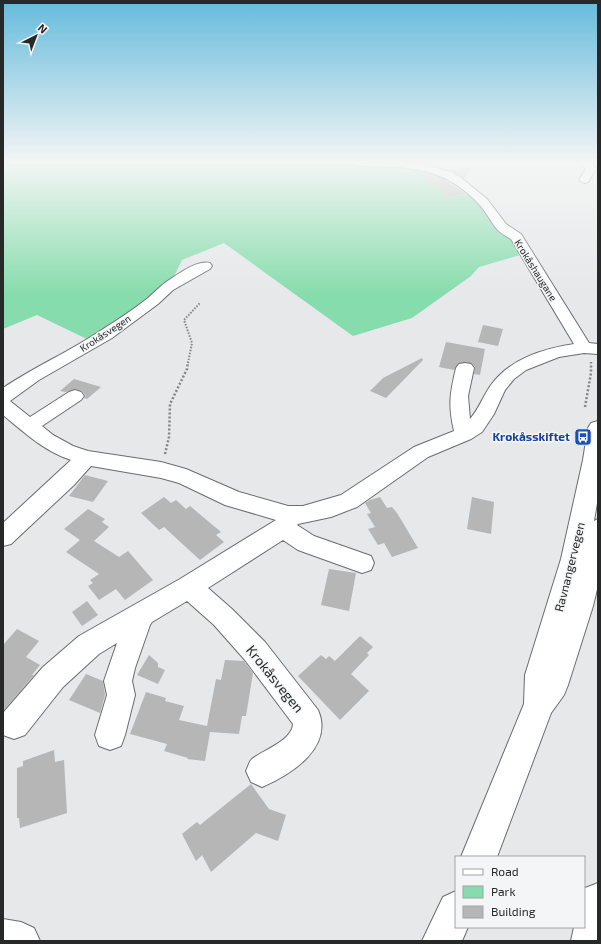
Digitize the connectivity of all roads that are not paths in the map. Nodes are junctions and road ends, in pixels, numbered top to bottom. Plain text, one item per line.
1 (487, 207) edge
2 (205, 266) dead end
3 (592, 348) edge
4 (465, 368) dead end
5 (75, 396) dead end
6 (3, 397) edge
7 (3, 405) edge
8 (29, 426) junction
9 (598, 428) edge
10 (464, 434) junction
11 (86, 458) junction
12 (596, 461) edge
13 (66, 479) junction
14 (286, 521) junction
15 (597, 535) edge
16 (3, 537) edge
17 (3, 550) edge
18 (362, 563) dead end
19 (190, 587) junction
20 (144, 612) junction
21 (539, 704) junction
22 (14, 724) dead end
23 (110, 735) dead end
24 (262, 771) dead end
25 (479, 856) edge
26 (598, 901) edge
27 (455, 912) edge
28 (3, 938) edge
29 (21, 941) edge
30 (442, 941) edge
31 (590, 941) edge

1 - 3 street, Krokåshaugane
2 - 6 street, Krokåsvegen
3 - 10 street
4 - 10 street
5 - 8 street
7 - 8 street
8 - 11 street
9 - 12 main road, Ravnangervegen
10 - 14 street
11 - 13 street
11 - 14 street
12 - 21 main road, Ravnangervegen
13 - 16 street
13 - 17 street
14 - 18 street
14 - 19 street
15 - 21 main road, Ravnangervegen
19 - 20 street
19 - 24 street, Krokåsvegen
20 - 22 street
20 - 23 street
21 - 25 main road, Ravnangervegen
26 - 31 street
27 - 30 main road
28 - 29 street

